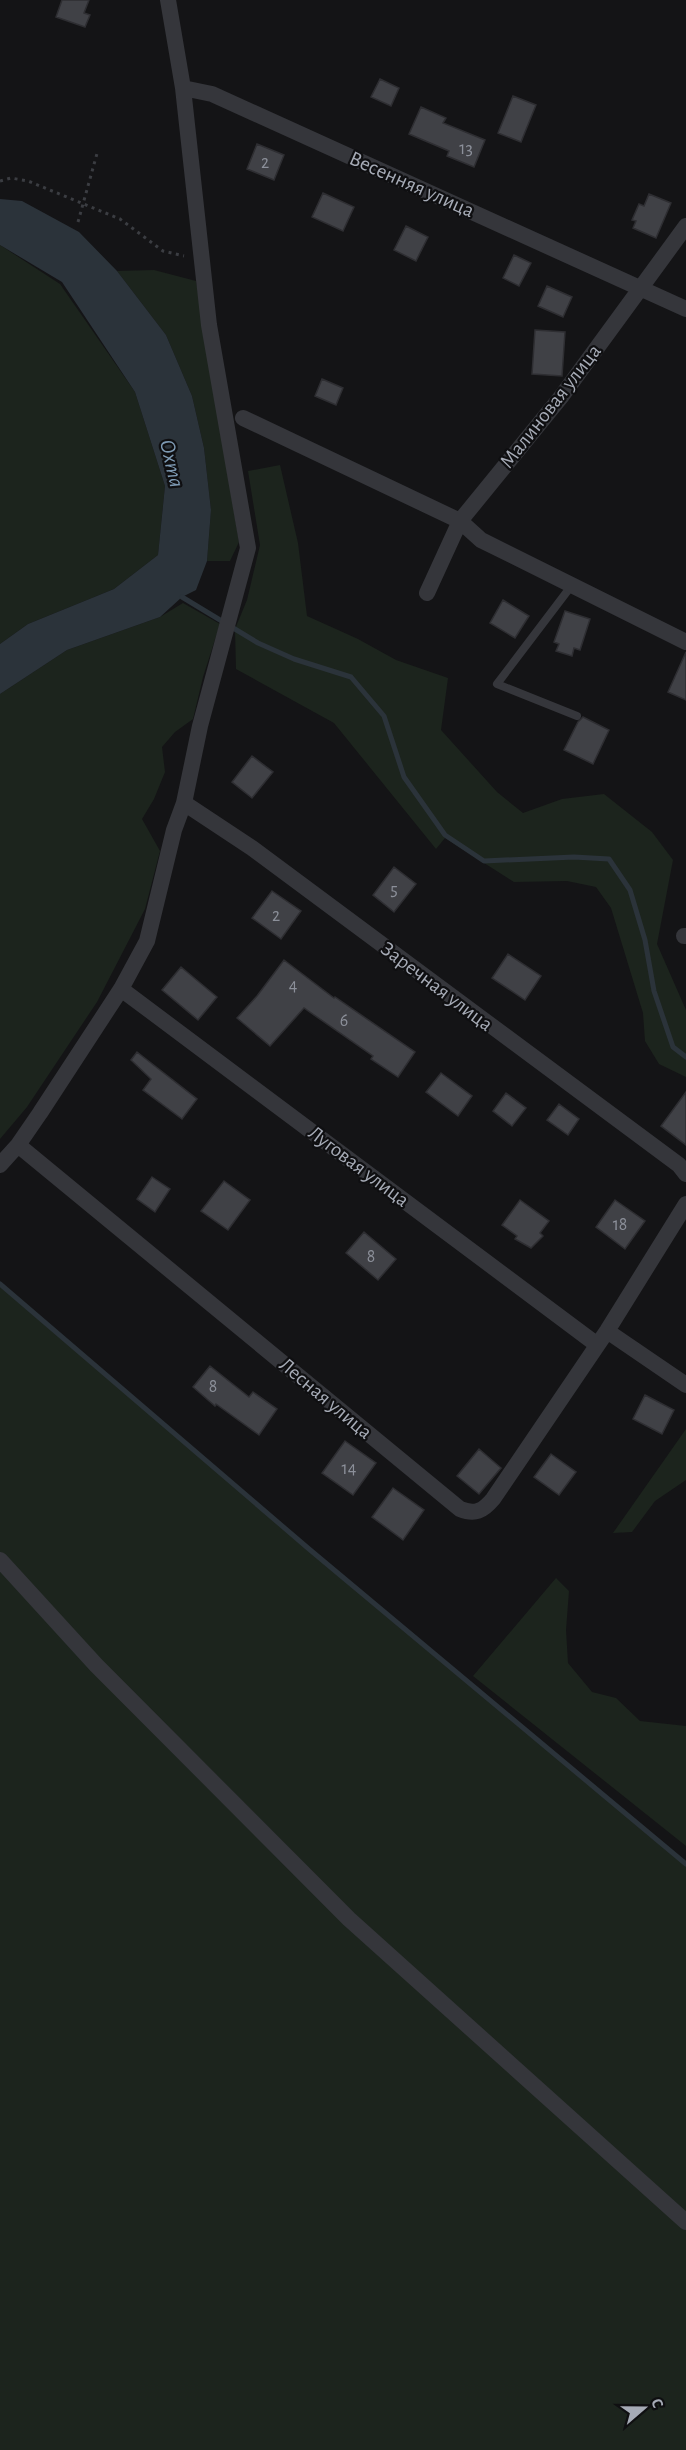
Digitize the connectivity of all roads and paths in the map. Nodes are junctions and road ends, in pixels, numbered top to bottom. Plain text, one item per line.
1 (168, 0) edge
2 (183, 88) junction
3 (98, 150) dead end
4 (0, 181) edge
5 (83, 205) junction
6 (78, 222) dead end
7 (686, 226) edge
8 (203, 260) junction
9 (639, 287) junction
10 (686, 309) edge
11 (243, 418) dead end
12 (460, 521) junction
13 (572, 584) junction
14 (428, 593) dead end
15 (686, 642) edge
16 (577, 716) dead end
17 (184, 803) junction
18 (121, 989) junction
19 (18, 1145) junction
20 (0, 1165) edge
21 (686, 1174) edge
22 (686, 1204) edge
23 (602, 1337) junction
24 (686, 1385) edge
25 (0, 1560) edge
26 (686, 2222) edge

1 - 2 street
2 - 8 street
2 - 9 street, Весенняя улица
3 - 5 path
4 - 5 path
5 - 6 path
5 - 8 path
7 - 9 street, Малиновая улица
8 - 17 street
9 - 10 street, Весенняя улица
9 - 12 street, Малиновая улица
11 - 12 street
12 - 13 street
12 - 14 street, Малиновая улица
13 - 15 street
13 - 16 lane
17 - 18 street
17 - 21 street, Заречная улица
18 - 19 street
18 - 23 street, Луговая улица
19 - 20 street
19 - 23 street, Лесная улица
22 - 23 street
23 - 24 street, Луговая улица
25 - 26 street

